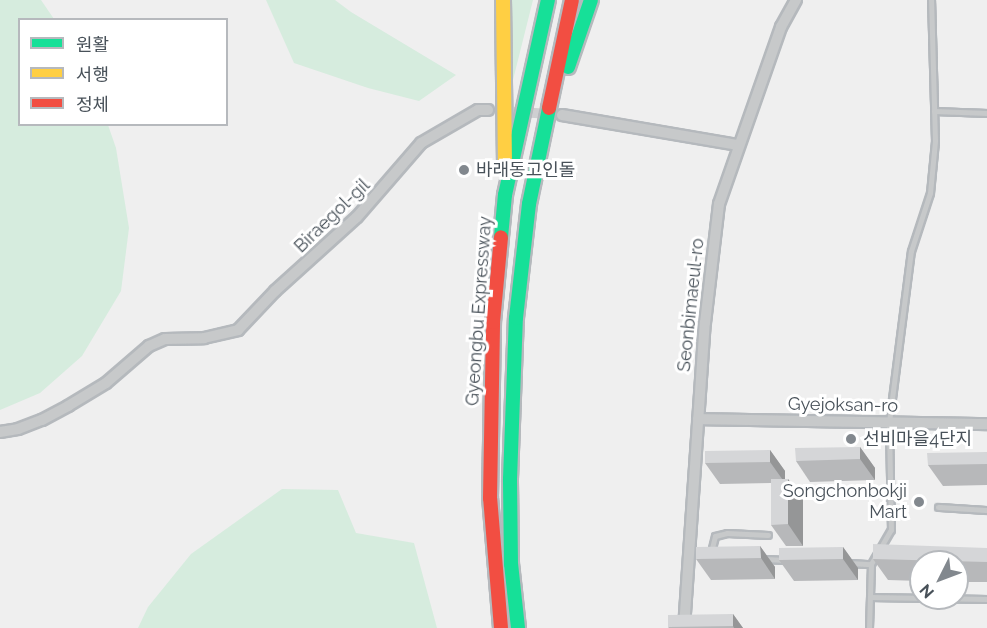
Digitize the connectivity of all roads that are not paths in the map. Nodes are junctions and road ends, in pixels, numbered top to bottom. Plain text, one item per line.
1 (503, 0) edge
2 (548, 0) edge
3 (572, 0) edge
4 (591, 0) edge
5 (796, 0) edge
6 (931, 0) edge
7 (488, 110) tunnel mouth
8 (934, 111) junction
9 (987, 113) edge
10 (562, 114) tunnel mouth
11 (738, 145) junction
12 (505, 195) junction
13 (529, 204) junction
14 (698, 419) junction
15 (889, 422) junction
16 (987, 424) edge
17 (0, 432) edge
18 (938, 507) dead end
19 (987, 510) edge
20 (768, 535) edge
21 (885, 540) junction
22 (892, 545) edge
23 (718, 556) edge
24 (754, 558) edge
25 (789, 560) edge
26 (836, 562) edge
27 (871, 564) junction
28 (870, 597) junction
29 (987, 600) edge
30 (501, 628) edge
31 (518, 628) edge
32 (684, 628) edge
33 (869, 628) edge

1 - 12 highway
2 - 12 highway, Gyeongbu Expressway
3 - 13 highway
4 - 13 highway
5 - 11 street, Seonbimaeul-ro
6 - 8 lane
7 - 17 street, Biraegol-gil
8 - 9 lane
8 - 15 lane
10 - 11 street
11 - 14 street, Seonbimaeul-ro
12 - 30 highway, Gyeongbu Expressway
13 - 31 highway
14 - 15 street, Gyejoksan-ro
14 - 32 street, Seonbimaeul-ro
15 - 16 street, Gyejoksan-ro
15 - 21 lane
18 - 19 lane
20 - 23 lane
21 - 22 lane
21 - 27 lane
24 - 25 lane
26 - 27 lane
27 - 28 lane
28 - 29 lane
28 - 33 lane

